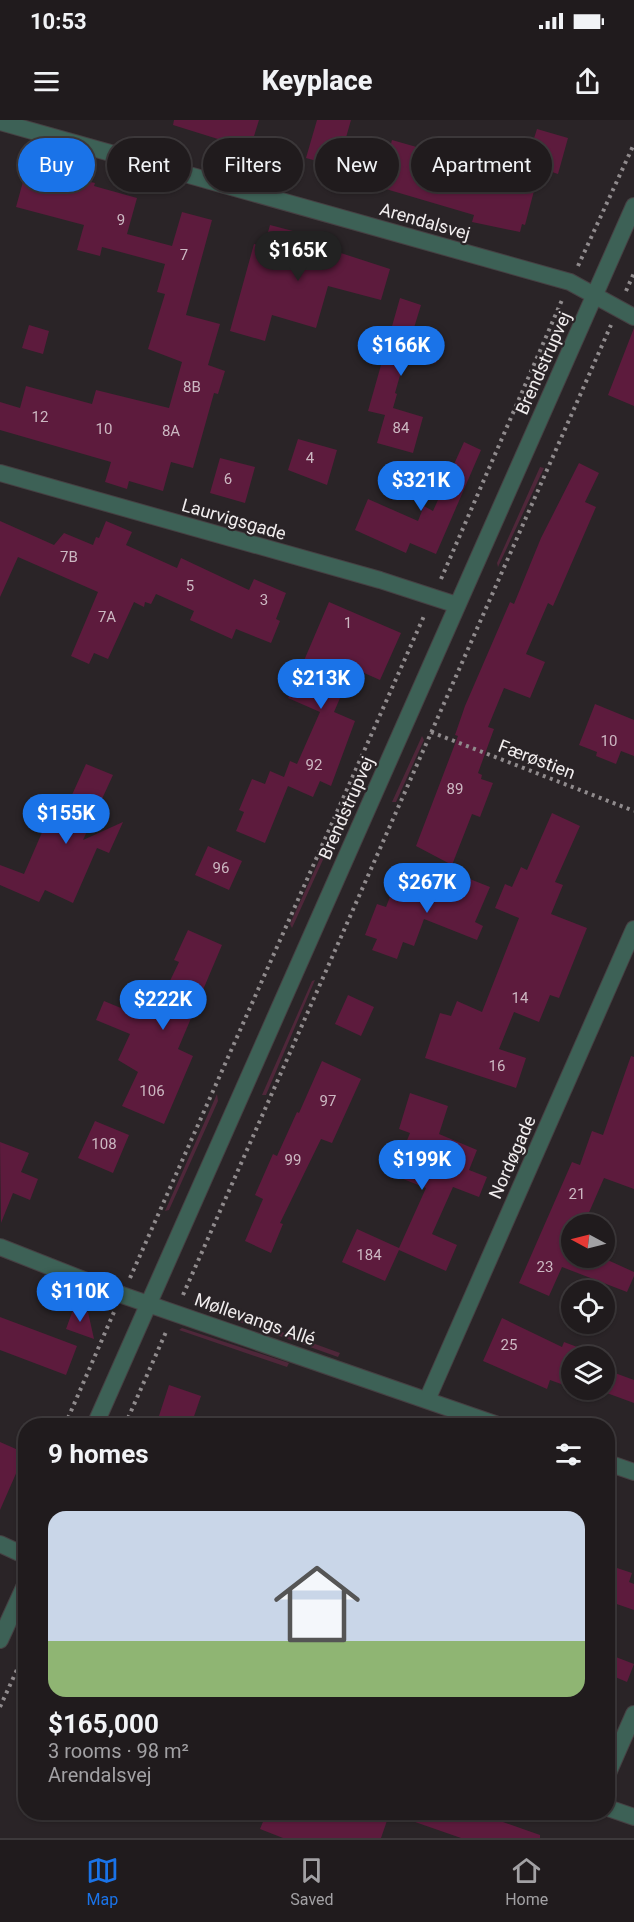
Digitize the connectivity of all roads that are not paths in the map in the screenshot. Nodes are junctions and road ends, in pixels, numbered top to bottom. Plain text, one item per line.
1 (0, 122) edge
2 (634, 206) edge
3 (594, 296) junction
4 (634, 316) edge
5 (0, 473) edge
6 (457, 605) junction
7 (634, 929) edge
8 (0, 1247) edge
9 (149, 1304) junction
10 (427, 1400) junction
11 (98, 1418) edge
12 (478, 1418) edge
13 (615, 1465) edge
14 (634, 1472) edge
15 (0, 1544) edge
16 (18, 1552) edge
17 (18, 1611) edge
18 (0, 1641) edge
19 (634, 1714) edge
20 (615, 1757) edge
21 (615, 1810) edge
22 (634, 1817) edge

1 - 3 street, Arendalsvej
2 - 3 street, Brendstrupvej
3 - 4 street, Arendalsvej
3 - 6 street, Brendstrupvej
5 - 6 street, Laurvigsgade
6 - 9 street, Brendstrupvej
7 - 10 street, Nordøgade
8 - 9 street, Møllevangs Allé
9 - 10 street, Møllevangs Allé
9 - 11 street, Brendstrupvej
10 - 12 street, Møllevangs Allé
13 - 14 street
15 - 16 street
17 - 18 street
19 - 20 street
21 - 22 street

